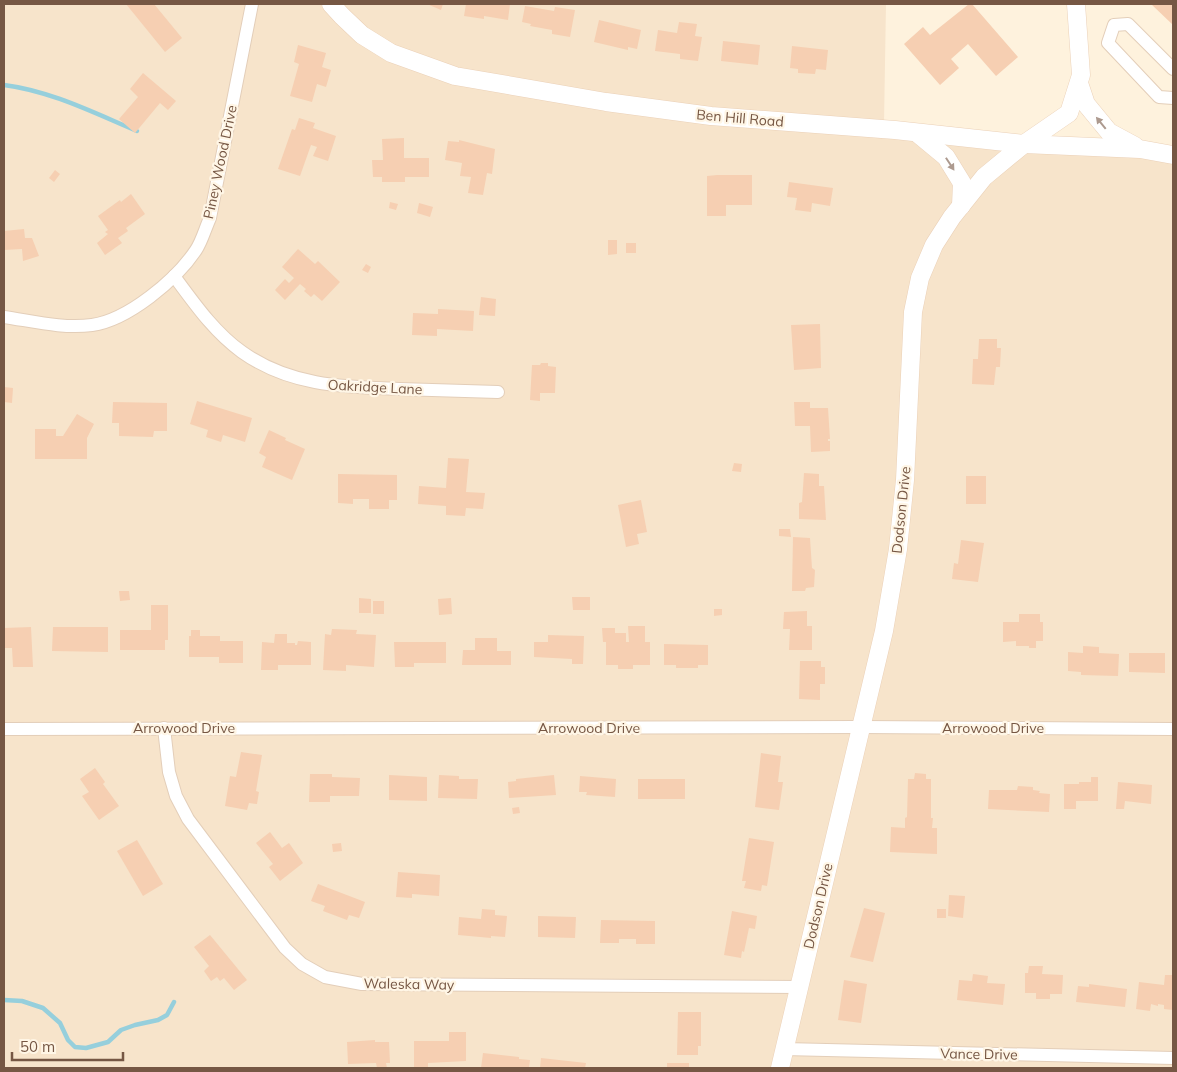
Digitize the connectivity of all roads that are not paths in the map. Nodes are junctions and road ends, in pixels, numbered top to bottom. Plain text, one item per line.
1 (252, 4) edge
2 (331, 4) edge
3 (1076, 4) edge
4 (1173, 69) edge
5 (1079, 83) junction
6 (1173, 98) edge
7 (917, 133) junction
8 (1024, 144) junction
9 (1140, 149) junction
10 (1173, 155) edge
11 (961, 206) junction
12 (174, 276) junction
13 (4, 317) edge
14 (498, 392) dead end
15 (861, 727) junction
16 (164, 728) junction
17 (4, 729) edge
18 (1173, 729) edge
19 (799, 987) junction
20 (784, 1049) junction
21 (1173, 1058) edge
22 (780, 1068) edge

1 - 12 street, Piney Wood Drive
2 - 7 street, Ben Hill Road
3 - 5 street, Dodson Drive
4 - 6 street
5 - 8 street, Dodson Drive
9 -> 5 street
7 - 8 street, Ben Hill Road
7 -> 11 street
8 - 9 street, Ben Hill Road
8 - 11 street, Dodson Drive
9 - 10 street, Ben Hill Road
11 - 15 street, Dodson Drive
12 - 13 street, Piney Wood Drive
12 - 14 street, Oakridge Lane
15 - 16 street, Arrowood Drive
15 - 18 street, Arrowood Drive
15 - 19 street, Dodson Drive
16 - 17 street, Arrowood Drive
16 - 19 street, Waleska Way
19 - 20 street, Dodson Drive
20 - 21 street, Vance Drive
20 - 22 street, Dodson Drive

